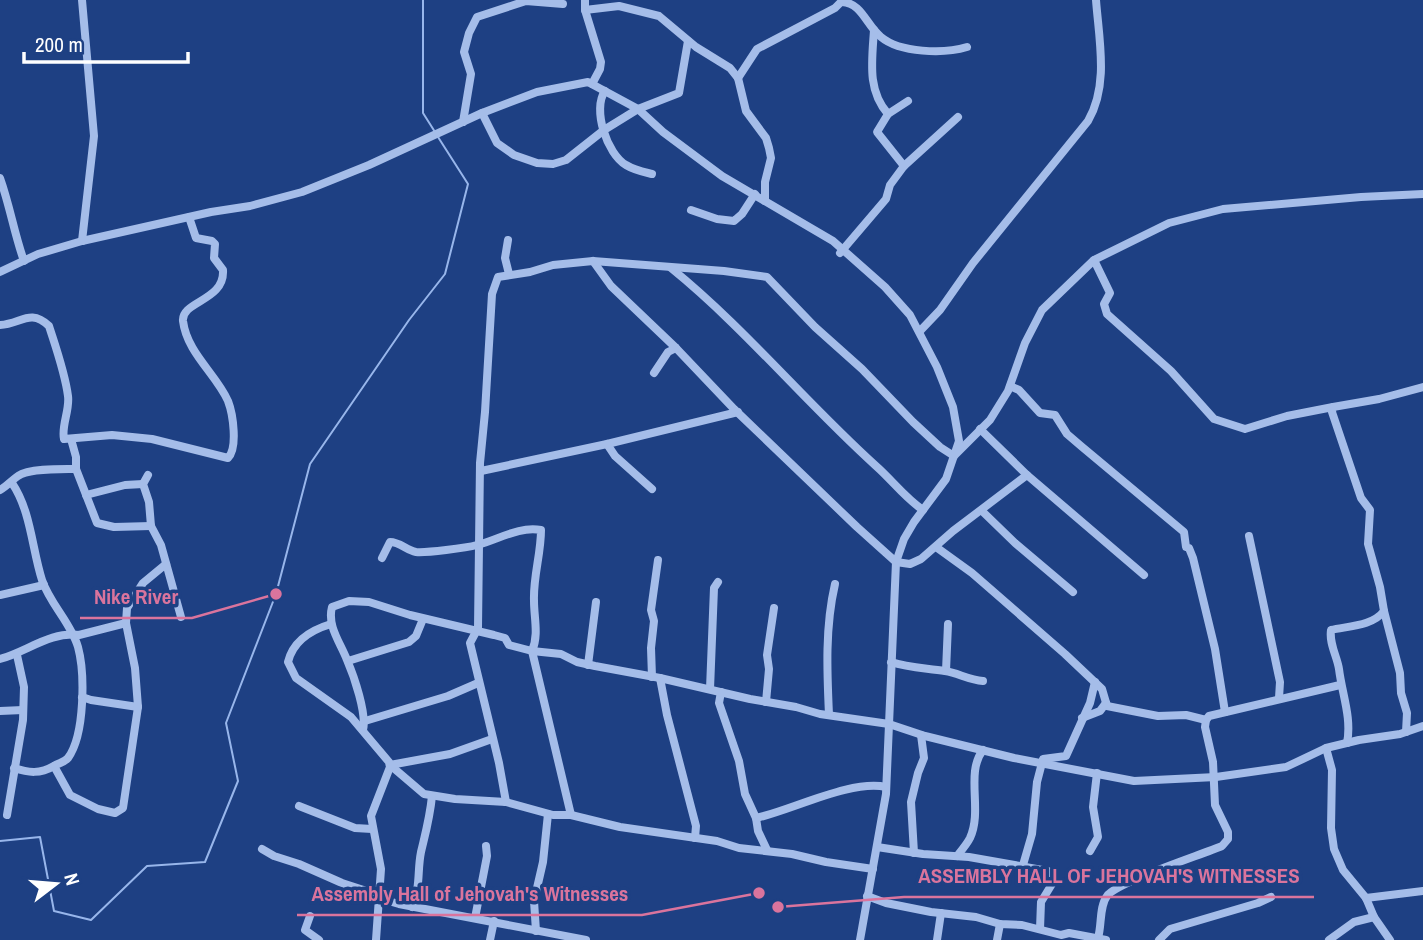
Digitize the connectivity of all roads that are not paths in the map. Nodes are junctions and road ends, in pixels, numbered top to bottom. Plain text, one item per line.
1 (82, 0) edge
2 (585, 0) edge
3 (1096, 0) edge
4 (842, 1) edge
5 (563, 4) dead end
6 (585, 10) junction
7 (874, 30) junction
8 (688, 41) junction
9 (967, 47) dead end
10 (738, 78) junction
11 (592, 84) junction
12 (605, 91) junction
13 (908, 101) dead end
14 (638, 109) junction
15 (482, 113) junction
16 (888, 114) junction
17 (958, 117) dead end
18 (459, 124) junction
19 (604, 130) junction
20 (904, 166) junction
21 (652, 174) dead end
22 (0, 178) edge
23 (755, 194) junction
24 (1423, 194) edge
25 (765, 201) junction
26 (691, 210) dead end
27 (189, 217) junction
28 (508, 240) dead end
29 (82, 241) junction
30 (842, 251) junction
31 (1094, 260) junction
32 (24, 261) junction
33 (593, 261) junction
34 (671, 268) junction
35 (0, 272) edge
36 (509, 274) junction
37 (0, 324) edge
38 (920, 331) junction
39 (676, 348) junction
40 (654, 373) dead end
41 (1010, 386) junction
42 (1423, 387) edge
43 (1333, 407) junction
44 (738, 412) junction
45 (980, 429) junction
46 (71, 439) junction
47 (607, 444) junction
48 (954, 456) junction
49 (76, 469) junction
50 (481, 471) junction
51 (148, 475) dead end
52 (1027, 475) junction
53 (12, 483) junction
54 (143, 484) junction
55 (652, 489) dead end
56 (0, 490) edge
57 (86, 495) junction
58 (923, 510) junction
59 (982, 511) junction
60 (151, 526) junction
61 (1250, 536) dead end
62 (480, 544) junction
63 (936, 547) junction
64 (382, 558) dead end
65 (658, 560) dead end
66 (896, 562) junction
67 (166, 564) junction
68 (1144, 575) dead end
69 (718, 582) dead end
70 (835, 584) dead end
71 (44, 585) junction
72 (1073, 592) dead end
73 (0, 595) edge
74 (596, 601) dead end
75 (774, 608) dead end
76 (1384, 611) junction
77 (181, 617) dead end
78 (424, 619) junction
79 (126, 623) junction
80 (331, 624) junction
81 (948, 624) dead end
82 (476, 631) junction
83 (72, 634) junction
84 (533, 651) junction
85 (16, 655) junction
86 (0, 659) edge
87 (348, 661) junction
88 (891, 662) junction
89 (588, 665) junction
90 (946, 671) junction
91 (656, 677) junction
92 (983, 681) dead end
93 (1095, 682) junction
94 (478, 684) junction
95 (1340, 685) junction
96 (710, 689) junction
97 (721, 692) junction
98 (82, 697) junction
99 (1279, 698) junction
100 (766, 702) junction
101 (1107, 703) junction
102 (138, 707) junction
103 (23, 709) junction
104 (0, 711) edge
105 (1225, 712) junction
106 (829, 715) junction
107 (1082, 718) junction
108 (1206, 720) junction
109 (889, 724) junction
110 (364, 725) junction
111 (1423, 726) edge
112 (1406, 732) junction
113 (922, 735) junction
114 (492, 739) junction
115 (1347, 743) junction
116 (1326, 748) junction
117 (983, 750) junction
118 (1042, 763) junction
119 (390, 765) junction
120 (54, 766) junction
121 (14, 768) junction
122 (1097, 773) junction
123 (1212, 777) junction
124 (886, 787) junction
125 (432, 796) junction
126 (506, 802) junction
127 (299, 806) dead end
128 (548, 814) junction
129 (7, 815) dead end
130 (572, 815) junction
131 (756, 818) junction
132 (372, 829) junction
133 (695, 838) junction
134 (486, 846) dead end
135 (877, 847) junction
136 (262, 849) dead end
137 (767, 850) junction
138 (1090, 850) dead end
139 (914, 853) junction
140 (957, 856) junction
141 (1023, 865) junction
142 (873, 869) junction
143 (1423, 891) edge
144 (379, 895) junction
145 (867, 896) junction
146 (1271, 897) dead end
147 (1366, 898) junction
148 (412, 907) junction
149 (941, 913) junction
150 (310, 916) dead end
151 (1374, 917) junction
152 (475, 918) junction
153 (494, 921) junction
154 (1000, 924) junction
155 (1040, 929) junction
156 (536, 932) junction
157 (1059, 938) edge
158 (1102, 939) edge
159 (318, 940) edge
160 (376, 940) edge
161 (490, 940) edge
162 (586, 940) edge
163 (860, 940) edge
164 (937, 940) edge
165 (998, 940) edge
166 (1159, 940) edge
167 (1329, 940) edge
168 (1390, 940) edge

1 - 29 street
2 - 6 street
3 - 38 street
4 - 7 street
4 - 10 street
5 - 18 street
6 - 8 street
6 - 11 street
7 - 9 street
7 - 16 street
8 - 10 street
8 - 14 street
10 - 25 street
11 - 12 street
11 - 15 street
12 - 14 street
12 - 19 street
13 - 16 street
14 - 19 street
14 - 23 street
15 - 18 street
15 - 19 street
16 - 20 street
17 - 20 street
18 - 27 street
19 - 21 street
20 - 30 street
22 - 32 street
23 - 25 street
23 - 26 street
24 - 31 street
25 - 30 street
27 - 29 street
27 - 46 street
28 - 36 street
29 - 32 street
30 - 38 street
31 - 41 street
31 - 43 street
32 - 35 street
33 - 34 street
33 - 36 street
33 - 39 street
34 - 48 street
34 - 58 street
36 - 50 street
37 - 46 street
38 - 48 street
39 - 40 street
39 - 44 street
41 - 45 street
41 - 105 street
42 - 43 street
43 - 76 street
44 - 47 street
44 - 66 street
45 - 48 street
45 - 52 street
46 - 49 street
47 - 50 street
47 - 55 street
48 - 58 street
49 - 53 street
49 - 57 street
50 - 62 street
51 - 54 street
52 - 59 street
52 - 68 street
53 - 56 street
53 - 71 street
54 - 57 street
54 - 60 street
57 - 60 street
58 - 66 street
59 - 63 street
59 - 72 street
60 - 67 street
61 - 99 street
62 - 64 street
62 - 82 street
62 - 84 street
63 - 66 street
63 - 93 street
65 - 91 street
66 - 88 street
67 - 77 street
67 - 79 street
69 - 96 street
70 - 106 street
71 - 73 street
71 - 83 street
74 - 89 street
75 - 100 street
76 - 95 street
76 - 112 street
78 - 80 street
78 - 82 street
78 - 87 street
79 - 83 street
79 - 102 street
80 - 87 street
80 - 110 street
81 - 90 street
82 - 84 street
82 - 94 street
83 - 85 street
83 - 98 street
84 - 89 street
84 - 130 street
85 - 86 street
85 - 103 street
87 - 110 street
88 - 90 street
88 - 109 street
89 - 91 street
90 - 92 street
91 - 96 street
91 - 133 street
93 - 101 street
93 - 107 street
94 - 110 street
94 - 114 street
95 - 99 street
95 - 115 street
96 - 97 street
97 - 100 street
97 - 131 street
98 - 102 street
98 - 120 street
99 - 105 street
100 - 106 street
101 - 107 street
101 - 108 street
102 - 120 street
103 - 104 street
103 - 121 street
105 - 108 street
106 - 109 street
107 - 118 street
108 - 123 street
109 - 113 street
109 - 124 street
110 - 119 street
111 - 112 street
112 - 115 street
113 - 117 street
113 - 139 street
114 - 119 street
114 - 126 street
115 - 116 street
116 - 123 street
116 - 147 street
117 - 118 street
117 - 140 street
118 - 122 street
118 - 141 street
119 - 125 street
119 - 132 street
120 - 121 street
121 - 129 street
122 - 123 street
122 - 138 street
123 - 158 street
124 - 131 street
124 - 135 street
125 - 126 street
125 - 148 street
126 - 128 street
127 - 132 street
128 - 130 street
128 - 156 street
130 - 133 street
131 - 137 street
132 - 144 street
133 - 137 street
134 - 152 street
135 - 139 street
135 - 142 street
136 - 144 street
137 - 142 street
139 - 140 street
140 - 141 street
141 - 155 street
142 - 145 street
143 - 147 street
144 - 148 street
144 - 160 street
145 - 149 street
145 - 163 street
146 - 166 street
147 - 151 street
148 - 152 street
149 - 154 street
149 - 164 street
150 - 159 street
151 - 167 street
151 - 168 street
152 - 153 street
153 - 156 street
153 - 161 street
154 - 155 street
154 - 165 street
155 - 157 street
156 - 162 street
157 - 158 street

